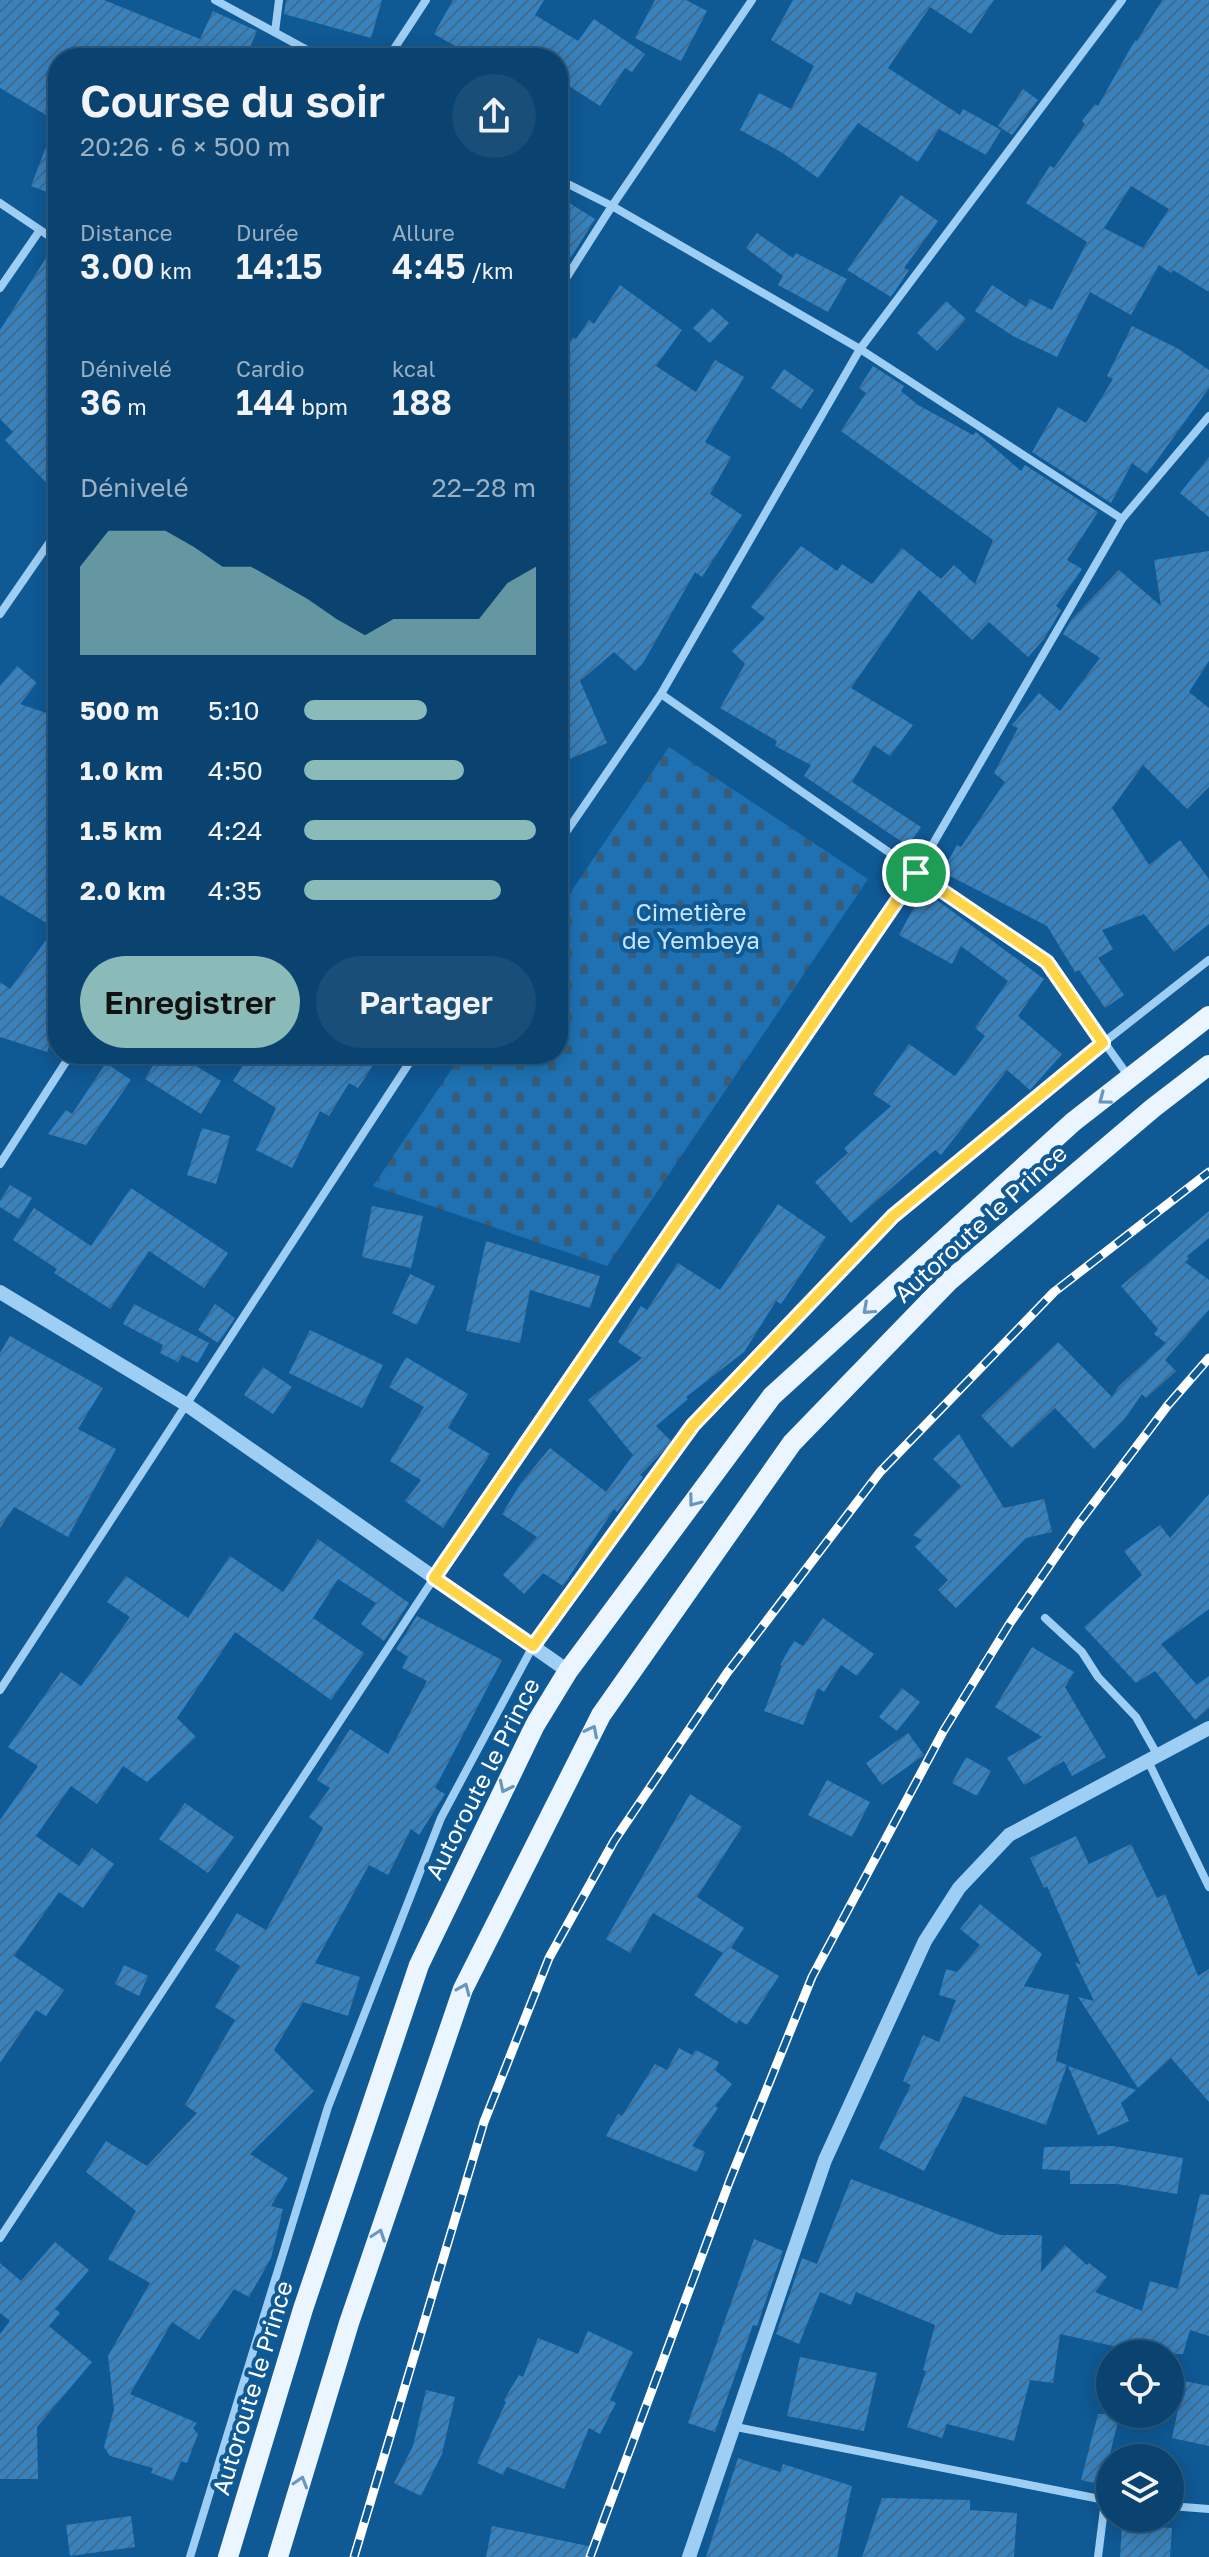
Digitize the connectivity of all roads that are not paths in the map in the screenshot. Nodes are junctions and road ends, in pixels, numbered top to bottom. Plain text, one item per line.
1 (215, 0) edge
2 (279, 0) edge
3 (426, 0) edge
4 (752, 0) edge
5 (1122, 0) edge
6 (275, 32) junction
7 (304, 48) edge
8 (395, 48) edge
9 (568, 184) edge
10 (0, 203) edge
11 (612, 206) junction
12 (40, 230) junction
13 (48, 235) edge
14 (568, 275) edge
15 (0, 288) edge
16 (860, 349) junction
17 (1209, 416) edge
18 (1122, 519) junction
19 (48, 544) edge
20 (0, 614) edge
21 (661, 694) junction
22 (568, 829) edge
23 (916, 873) junction
24 (1209, 960) edge
25 (1209, 1016) edge
26 (1103, 1043) junction
27 (65, 1064) edge
28 (409, 1064) edge
29 (1209, 1065) edge
30 (1130, 1079) junction
31 (0, 1164) edge
32 (0, 1292) edge
33 (187, 1405) junction
34 (434, 1578) junction
35 (1045, 1618) dead end
36 (533, 1646) junction
37 (568, 1671) junction
38 (0, 1690) edge
39 (1209, 1728) edge
40 (1153, 1758) junction
41 (1209, 1887) edge
42 (0, 2238) edge
43 (736, 2427) junction
44 (1096, 2499) edge
45 (1184, 2507) edge
46 (1209, 2509) edge
47 (1102, 2532) edge
48 (190, 2557) edge
49 (228, 2557) edge
50 (278, 2557) edge
51 (689, 2557) edge
52 (1098, 2557) edge

1 - 6 street
2 - 6 street
3 - 8 street
4 - 11 street
5 - 16 street
6 - 7 street
9 - 11 street
10 - 12 street
11 - 14 street
11 - 16 street
12 - 13 street
12 - 15 street
16 - 18 street
16 - 21 street
17 - 18 street
18 - 23 street
19 - 20 street
21 - 22 street
21 - 23 street
23 - 26 street
23 - 34 street
24 - 26 street
25 - 30 main road, Autoroute le Prince
26 - 30 street
26 - 36 street
27 - 31 street
28 - 33 street
50 -> 29 main road, Autoroute le Prince
30 -> 37 main road, Autoroute le Prince
32 - 33 street
33 - 34 street
33 - 38 street
34 - 36 street
34 - 42 street
35 - 40 street
36 - 37 street
36 - 48 street
37 -> 49 main road, Autoroute le Prince
39 - 40 street
40 - 41 street
40 - 43 street
43 - 44 street
43 - 51 street
45 - 46 street
47 - 52 street

